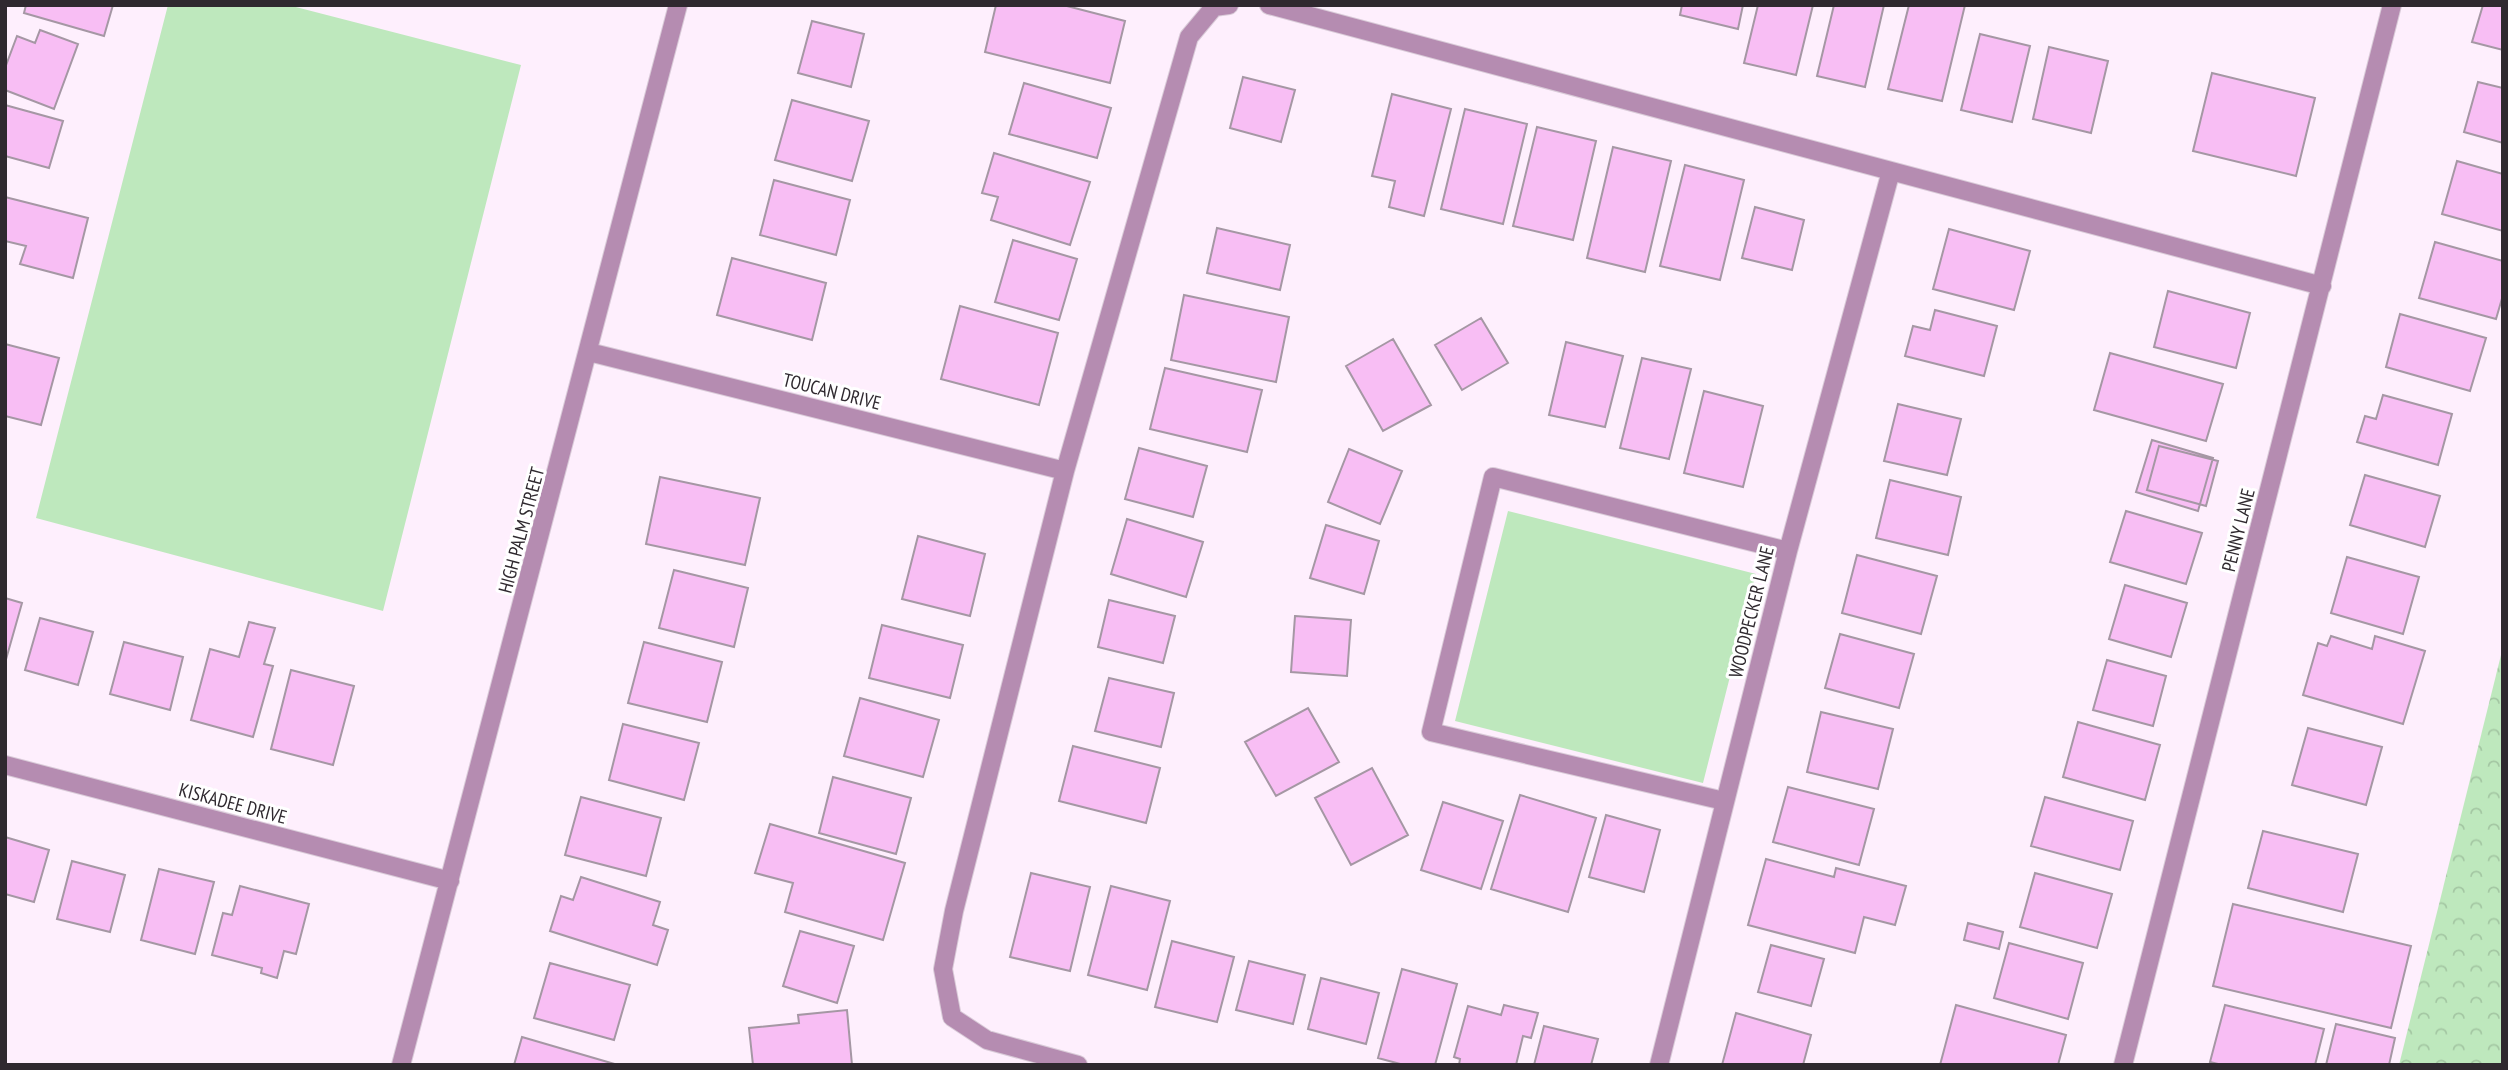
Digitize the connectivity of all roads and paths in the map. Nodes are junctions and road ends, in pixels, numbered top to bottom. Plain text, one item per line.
1 (678, 5) edge
2 (1229, 5) edge
3 (1269, 5) edge
4 (2392, 5) edge
5 (1891, 171) junction
6 (2322, 286) junction
7 (589, 352) junction
8 (1065, 471) junction
9 (1788, 551) junction
10 (5, 765) edge
11 (1724, 801) junction
12 (450, 881) junction
13 (401, 1065) edge
14 (1078, 1065) edge
15 (1659, 1065) edge
16 (2123, 1065) edge

1 - 7 street, HIGH PALM STREET
2 - 8 street
3 - 5 street
4 - 6 street, PENNY LANE
5 - 6 street
5 - 9 street, WOODPECKER LANE
6 - 16 street, PENNY LANE
7 - 8 street, TOUCAN DRIVE
7 - 12 street, HIGH PALM STREET
8 - 14 street
9 - 11 street, WOODPECKER LANE
9 - 11 street
10 - 12 street, KISKADEE DRIVE
11 - 15 street, WOODPECKER LANE
12 - 13 street, HIGH PALM STREET

